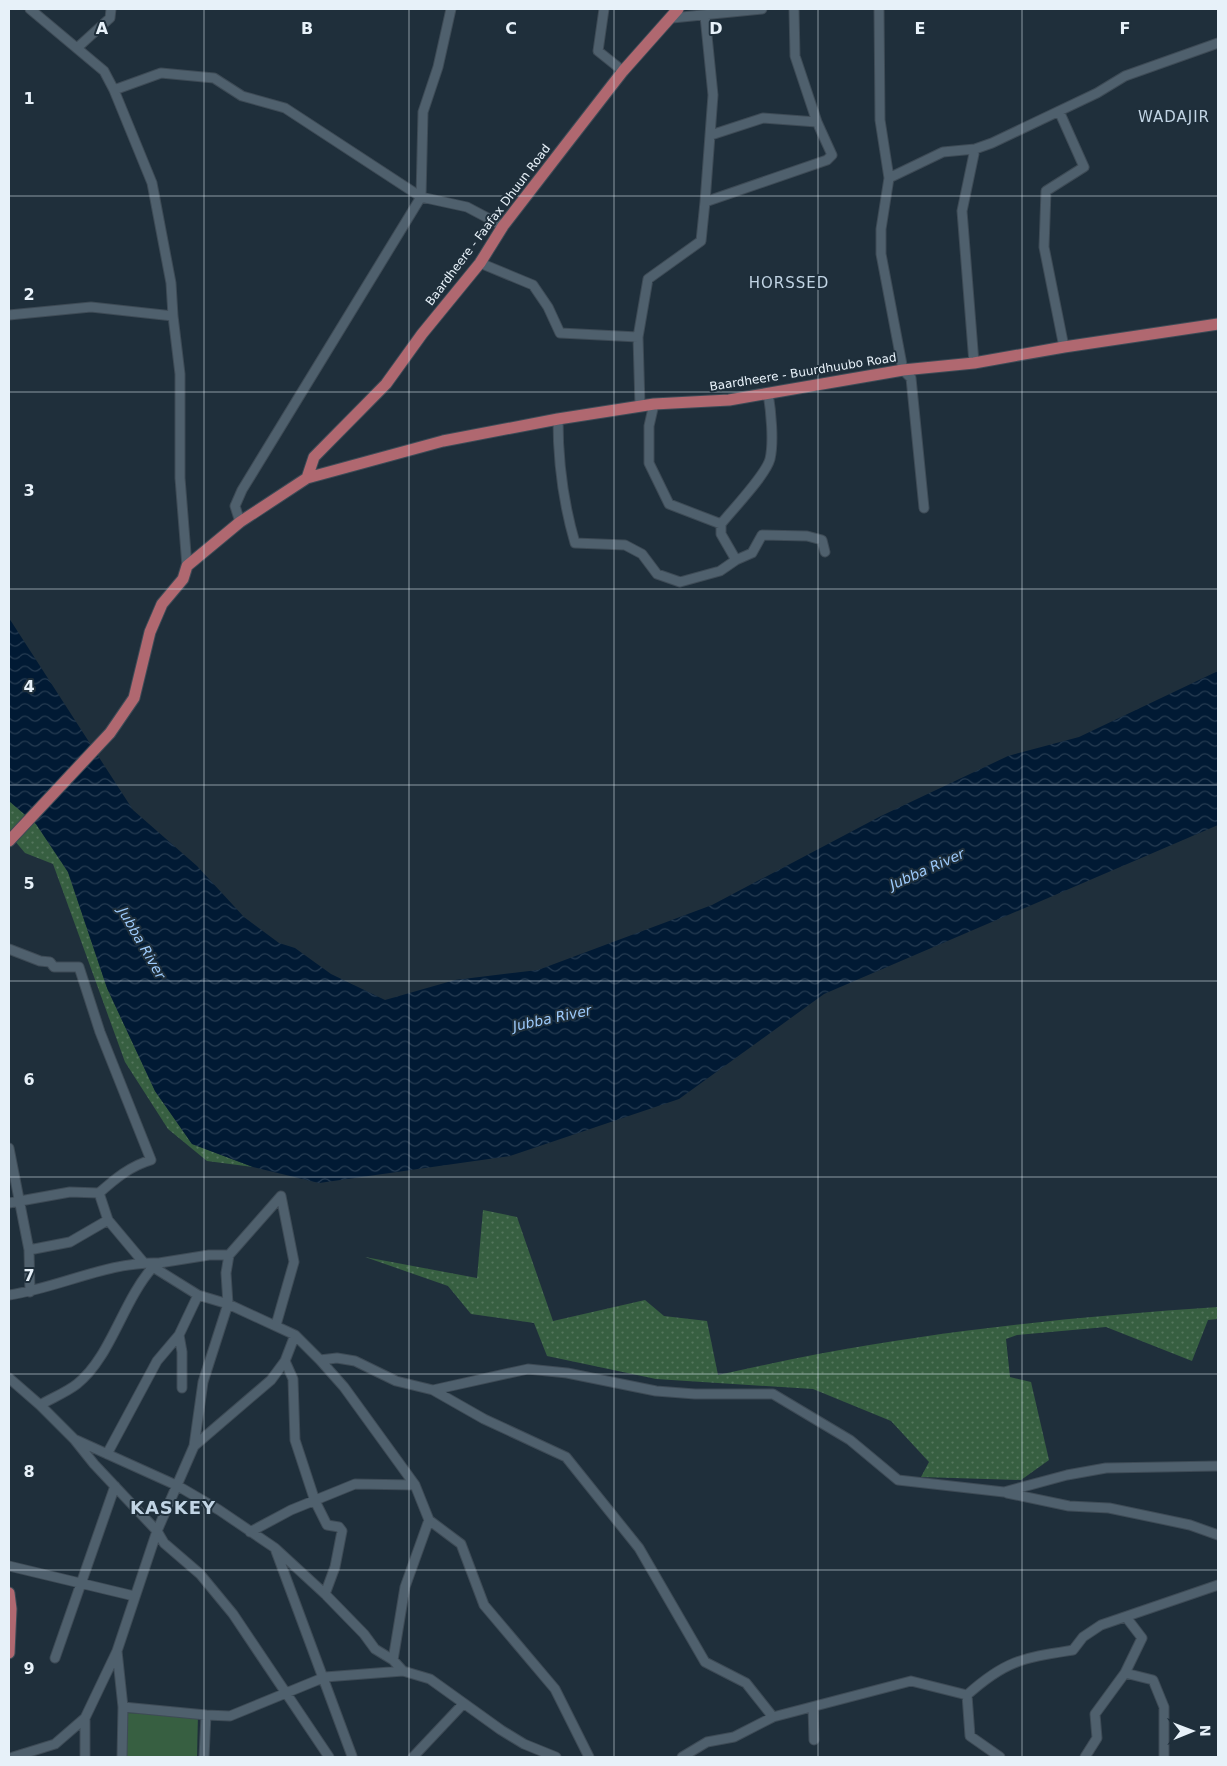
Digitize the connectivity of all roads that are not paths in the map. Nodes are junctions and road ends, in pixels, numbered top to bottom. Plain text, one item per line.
1 (30, 9) edge
2 (111, 9) edge
3 (451, 9) edge
4 (604, 9) edge
5 (762, 9) edge
6 (794, 9) edge
7 (879, 9) edge
8 (675, 13) edge
9 (705, 16) junction
10 (1218, 43) edge
11 (77, 48) junction
12 (623, 71) junction
13 (114, 90) junction
14 (1059, 111) junction
15 (817, 122) junction
16 (711, 135) junction
17 (975, 149) junction
18 (889, 178) junction
19 (421, 197) junction
20 (705, 202) junction
21 (503, 226) junction
22 (480, 263) junction
23 (9, 314) edge
24 (172, 316) junction
25 (1218, 324) edge
26 (638, 337) junction
27 (1064, 347) junction
28 (974, 363) junction
29 (903, 370) junction
30 (768, 393) junction
31 (654, 404) junction
32 (640, 406) junction
33 (558, 419) junction
34 (307, 478) junction
35 (924, 508) dead end
36 (240, 522) junction
37 (721, 524) junction
38 (825, 552) dead end
39 (736, 560) junction
40 (187, 566) junction
41 (9, 841) edge
42 (9, 949) edge
43 (9, 1148) edge
44 (99, 1193) junction
45 (13, 1203) edge
46 (108, 1220) junction
47 (29, 1250) junction
48 (229, 1255) junction
49 (144, 1263) junction
50 (156, 1265) junction
51 (30, 1292) junction
52 (9, 1295) edge
53 (198, 1296) junction
54 (228, 1304) junction
55 (276, 1325) junction
56 (179, 1335) junction
57 (294, 1335) junction
58 (320, 1360) junction
59 (284, 1361) junction
60 (9, 1378) edge
61 (182, 1388) dead end
62 (433, 1390) junction
63 (40, 1405) junction
64 (74, 1438) junction
65 (194, 1446) junction
66 (107, 1454) junction
67 (1218, 1466) edge
68 (415, 1485) junction
69 (115, 1486) junction
70 (178, 1486) junction
71 (1004, 1492) junction
72 (315, 1501) junction
73 (430, 1520) junction
74 (157, 1531) junction
75 (250, 1532) junction
76 (1218, 1535) edge
77 (275, 1548) junction
78 (9, 1566) edge
79 (81, 1582) junction
80 (1218, 1585) edge
81 (9, 1593) edge
82 (325, 1594) junction
83 (134, 1596) junction
84 (1126, 1617) junction
85 (117, 1651) junction
86 (9, 1653) edge
87 (55, 1658) dead end
88 (393, 1660) junction
89 (403, 1671) junction
90 (1125, 1673) junction
91 (324, 1677) junction
92 (284, 1692) junction
93 (967, 1695) junction
94 (463, 1704) junction
95 (122, 1707) junction
96 (813, 1707) junction
97 (206, 1715) junction
98 (773, 1717) junction
99 (85, 1718) junction
100 (814, 1740) dead end
101 (13, 1757) edge
102 (85, 1757) edge
103 (122, 1757) edge
104 (204, 1757) edge
105 (329, 1757) edge
106 (353, 1757) edge
107 (413, 1757) edge
108 (556, 1757) edge
109 (589, 1757) edge
110 (682, 1757) edge
111 (1000, 1757) edge
112 (1085, 1757) edge
113 (1164, 1757) edge

1 - 11 street
2 - 11 street
3 - 19 street
4 - 12 street
5 - 9 street
6 - 15 street
7 - 18 street
8 - 9 street
8 - 12 main road, Baardheere - Faafax Dhuun Road
9 - 16 street
10 - 14 street
11 - 13 street
12 - 21 main road, Baardheere - Faafax Dhuun Road
13 - 19 street
13 - 24 street
14 - 17 street
14 - 27 street
15 - 16 street
15 - 20 street
16 - 20 street
17 - 18 street
17 - 28 street
18 - 29 street
19 - 21 street
19 - 36 street
20 - 26 street
21 - 22 main road, Baardheere - Faafax Dhuun Road
22 - 26 street
22 - 34 main road, Baardheere - Faafax Dhuun Road
23 - 24 street
24 - 40 street
25 - 27 main road, Baardheere - Buurdhuubo Road
26 - 32 street
27 - 28 main road, Baardheere - Buurdhuubo Road
28 - 29 main road, Baardheere - Buurdhuubo Road
29 - 30 main road, Baardheere - Buurdhuubo Road
29 - 35 street
30 - 31 main road, Baardheere - Buurdhuubo Road
30 - 37 street
31 - 32 main road, Baardheere - Buurdhuubo Road
31 - 37 street
32 - 33 main road, Baardheere - Buurdhuubo Road
33 - 34 main road, Baardheere - Buurdhuubo Road
33 - 39 street
34 - 36 main road
36 - 40 main road
37 - 39 street
38 - 39 street
40 - 41 main road
42 - 44 street
43 - 45 street
44 - 45 street
44 - 46 street
45 - 47 street
46 - 47 street
46 - 49 street
47 - 51 street
48 - 50 street
48 - 54 street
48 - 55 street
49 - 50 street
49 - 51 street
50 - 53 street
50 - 63 street
51 - 52 street
53 - 54 street
53 - 56 street
54 - 55 street
54 - 65 street
55 - 57 street
56 - 61 street
56 - 66 street
57 - 58 street
57 - 59 street
58 - 62 street
58 - 68 street
59 - 65 street
59 - 72 street
60 - 63 street
62 - 71 street
62 - 98 street
63 - 64 street
64 - 66 street
64 - 69 street
65 - 70 street
66 - 70 street
67 - 71 street
68 - 72 street
68 - 73 street
69 - 74 street
69 - 79 street
70 - 74 street
70 - 75 street
71 - 76 street
72 - 75 street
72 - 82 street
73 - 88 street
73 - 109 street
74 - 83 street
74 - 92 street
75 - 77 street
77 - 82 street
77 - 91 street
78 - 79 street
79 - 83 street
79 - 87 street
80 - 84 street
81 - 86 main road
82 - 88 street
83 - 85 street
84 - 90 street
84 - 93 street
85 - 95 street
85 - 99 street
88 - 89 street
89 - 91 street
89 - 94 street
90 - 112 street
90 - 113 street
91 - 92 street
91 - 106 street
92 - 97 street
92 - 105 street
93 - 96 street
93 - 111 street
94 - 107 street
94 - 108 street
95 - 97 street
95 - 103 street
96 - 98 street
96 - 100 street
97 - 104 street
98 - 110 street
99 - 101 street
99 - 102 street

